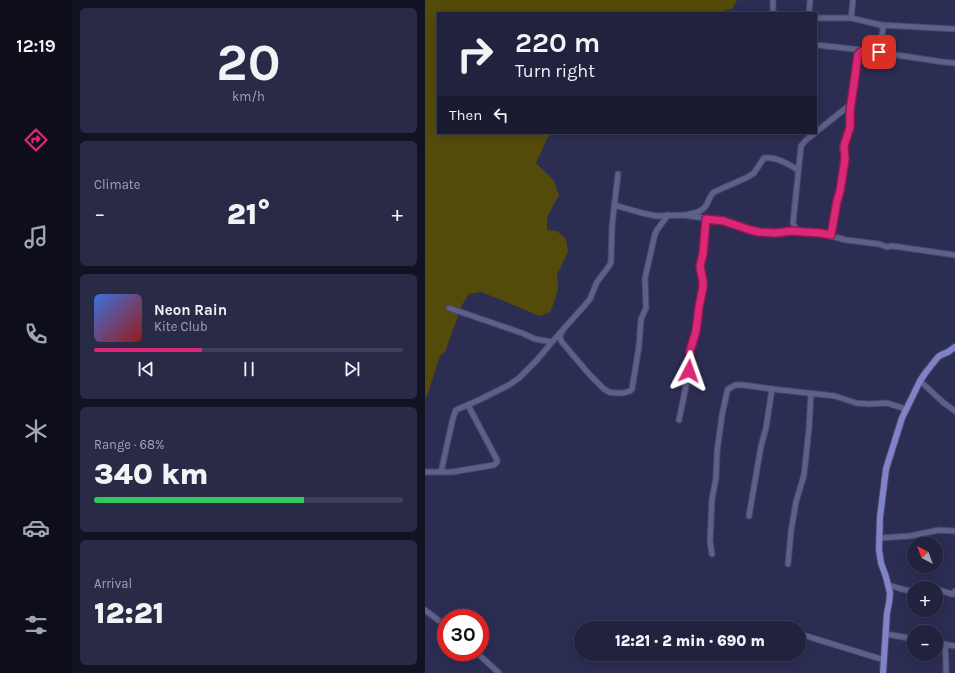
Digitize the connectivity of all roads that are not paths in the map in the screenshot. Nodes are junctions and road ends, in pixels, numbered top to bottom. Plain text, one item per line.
1 (773, 0) edge
2 (810, 0) edge
3 (853, 0) edge
4 (773, 12) edge
5 (809, 12) edge
6 (817, 18) edge
7 (851, 18) junction
8 (881, 25) junction
9 (955, 29) edge
10 (817, 45) edge
11 (863, 50) junction
12 (879, 52) junction
13 (955, 63) edge
14 (851, 104) junction
15 (817, 131) edge
16 (814, 134) edge
17 (798, 170) junction
18 (618, 174) dead end
19 (614, 204) junction
20 (668, 215) junction
21 (683, 215) junction
22 (706, 219) junction
23 (798, 232) junction
24 (831, 235) junction
25 (955, 255) edge
26 (449, 308) dead end
27 (562, 332) junction
28 (552, 342) junction
29 (955, 347) edge
30 (920, 381) junction
31 (772, 389) junction
32 (811, 393) junction
33 (468, 405) junction
34 (906, 410) junction
35 (955, 410) edge
36 (679, 420) dead end
37 (425, 472) edge
38 (441, 472) junction
39 (749, 516) dead end
40 (955, 531) edge
41 (879, 538) junction
42 (712, 554) dead end
43 (788, 564) dead end
44 (888, 585) junction
45 (907, 590) edge
46 (943, 591) edge
47 (955, 591) edge
48 (425, 610) edge
49 (437, 619) edge
50 (886, 634) junction
51 (806, 636) edge
52 (907, 638) edge
53 (945, 644) joint
54 (955, 646) edge
55 (884, 660) junction
56 (486, 661) edge
57 (499, 673) edge
58 (883, 673) edge
59 (946, 673) edge

1 - 4 street
2 - 5 street
3 - 7 street
6 - 7 street
7 - 8 street
8 - 9 street
8 - 12 street
10 - 11 street
11 - 12 street
11 - 14 street
12 - 13 street
14 - 15 street
14 - 24 street
16 - 17 street
17 - 21 street
17 - 23 street
18 - 19 street
19 - 20 street
19 - 27 street
20 - 21 street
20 - 27 street
21 - 22 street
22 - 23 street
22 - 36 street
23 - 24 street
24 - 25 street
26 - 28 street
27 - 28 street
28 - 33 street
29 - 30 main road
30 - 34 main road
30 - 35 street
31 - 32 street
31 - 39 street
31 - 42 street
32 - 34 street
32 - 43 street
33 - 38 street
33 - 38 street
34 - 41 main road
37 - 38 street
40 - 41 street
41 - 44 main road
44 - 45 street
44 - 50 main road
46 - 47 street
48 - 49 street
50 - 52 street
50 - 55 main road
51 - 55 street
53 - 54 street
53 - 59 street
55 - 58 main road
56 - 57 street

